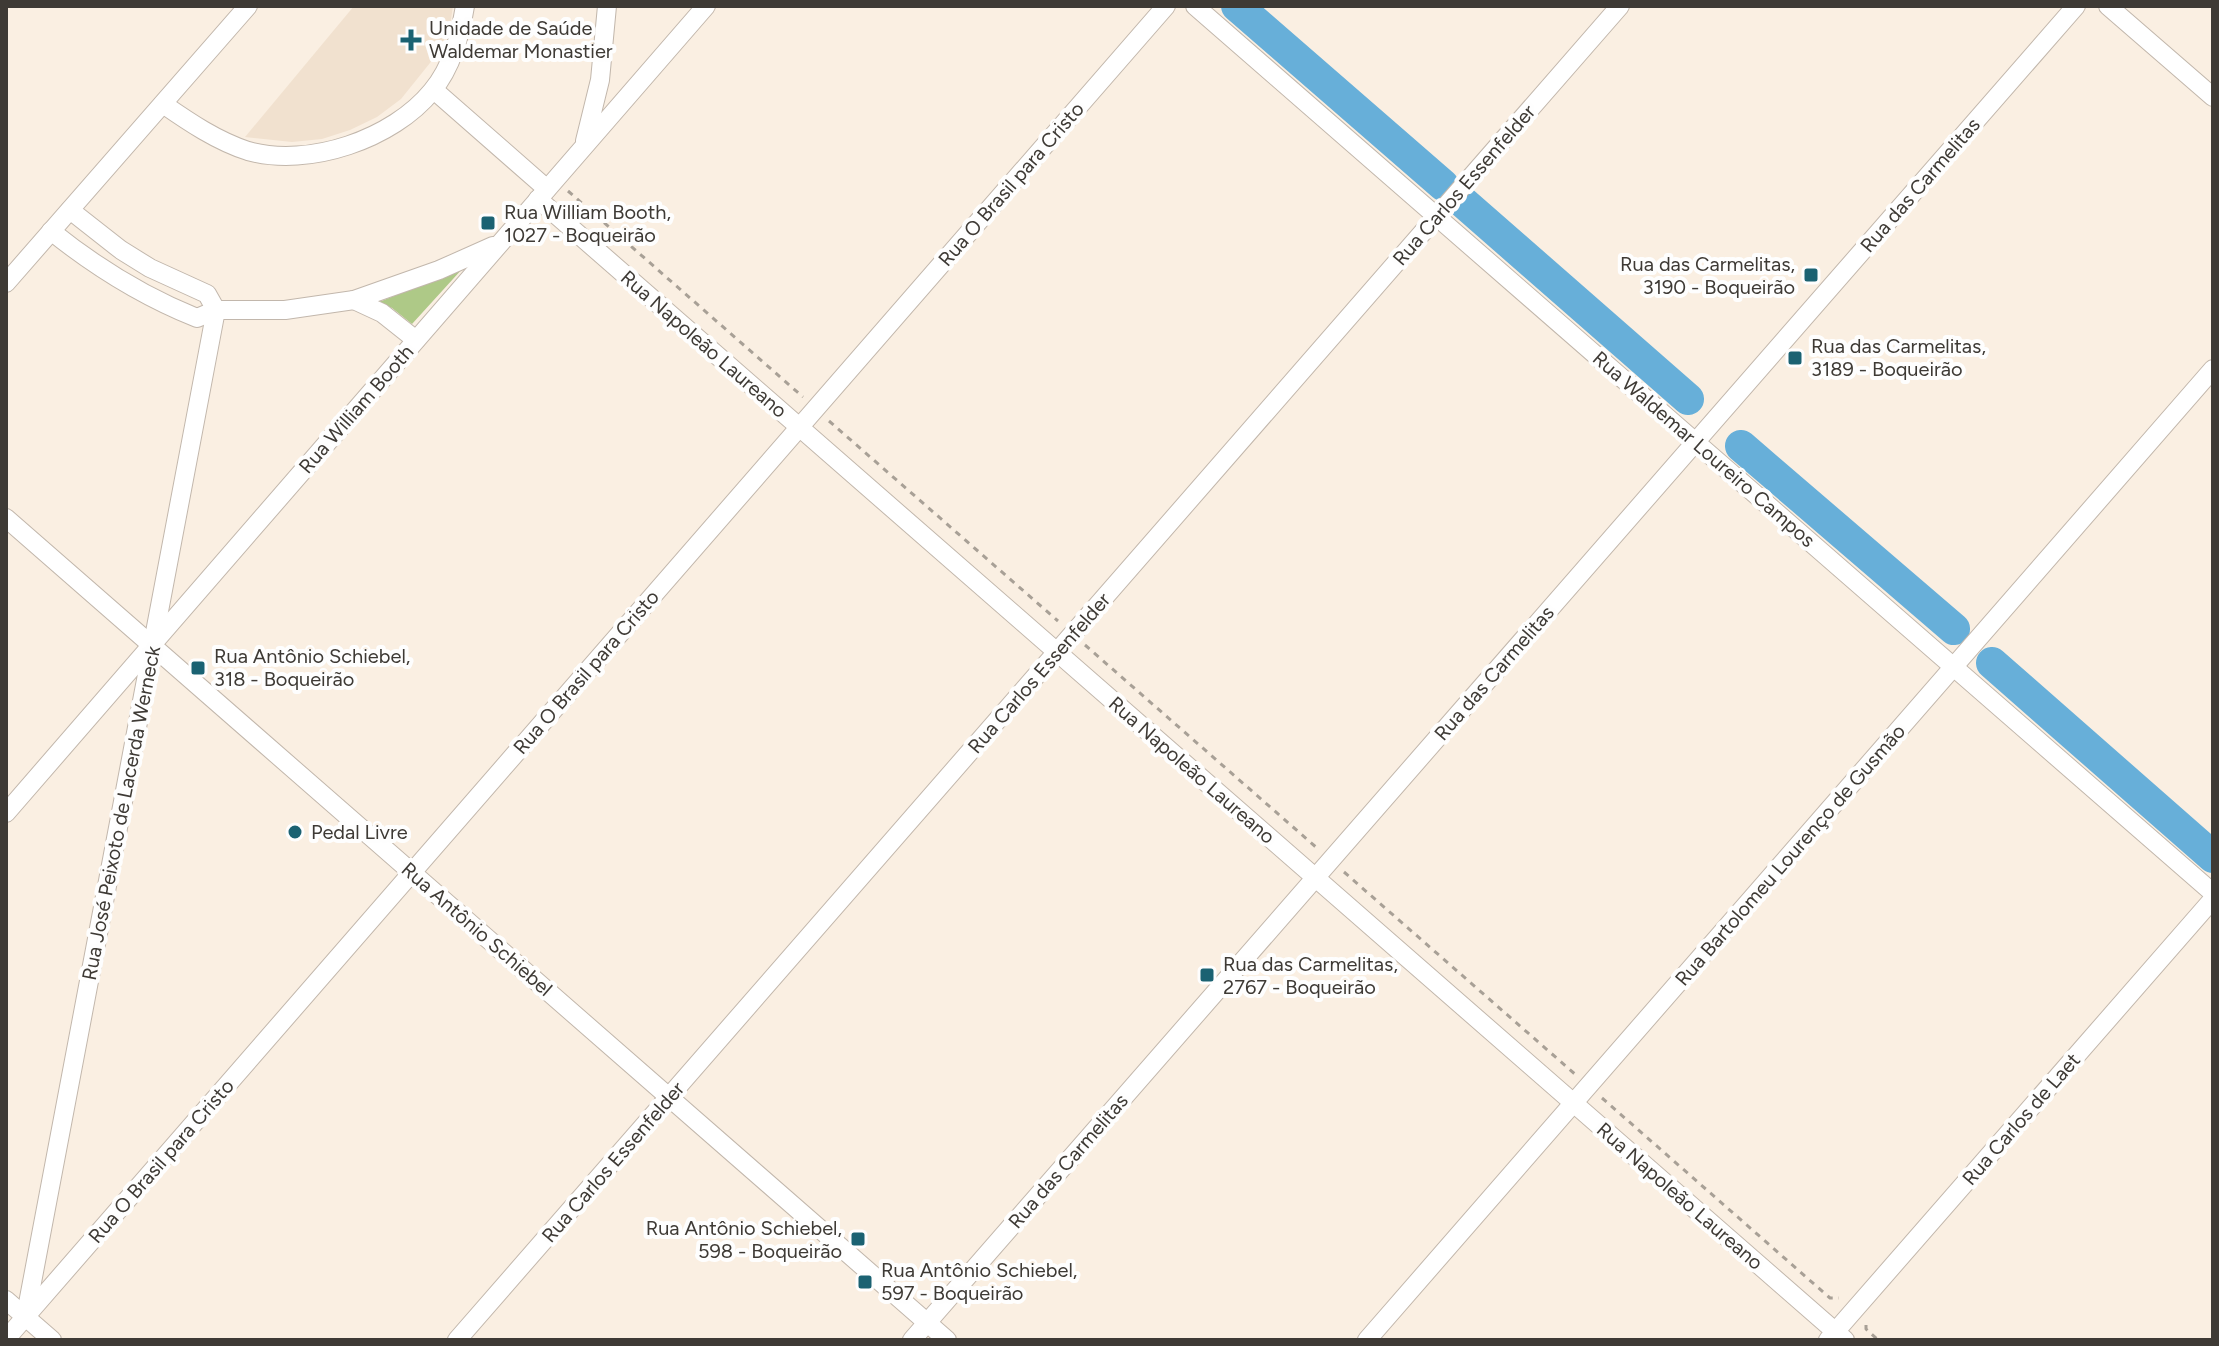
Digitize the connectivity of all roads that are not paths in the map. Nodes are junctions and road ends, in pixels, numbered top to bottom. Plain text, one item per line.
1 (248, 6) edge
2 (465, 6) edge
3 (607, 6) edge
4 (706, 6) edge
5 (1166, 6) edge
6 (1195, 6) edge
7 (1620, 6) edge
8 (2076, 6) edge
9 (2108, 6) edge
10 (434, 90) junction
11 (2213, 97) edge
12 (163, 104) junction
13 (583, 148) junction
14 (543, 194) junction
15 (70, 210) junction
16 (1437, 216) junction
17 (51, 231) junction
18 (502, 241) junction
19 (150, 268) junction
20 (6, 283) edge
21 (138, 292) junction
22 (354, 300) junction
23 (216, 310) junction
24 (416, 340) junction
25 (2213, 369) edge
26 (799, 427) junction
27 (1696, 442) junction
28 (6, 518) edge
29 (152, 646) junction
30 (1058, 652) junction
31 (1954, 667) junction
32 (6, 813) edge
33 (412, 873) junction
34 (1315, 878) junction
35 (2213, 896) edge
36 (669, 1097) junction
37 (1574, 1103) junction
38 (6, 1300) edge
39 (26, 1317) junction
40 (927, 1323) junction
41 (1836, 1337) edge
42 (6, 1339) edge
43 (52, 1340) edge
44 (457, 1340) edge
45 (912, 1340) edge
46 (947, 1340) edge
47 (1367, 1340) edge

1 - 12 street
2 - 10 street
3 - 13 street
4 - 13 street, Rua William Booth
5 - 26 street, Rua O Brasil para Cristo
6 - 16 street, Rua Waldemar Loureiro Campos
7 - 16 street, Rua Carlos Essenfelder
8 - 27 street, Rua das Carmelitas
9 - 11 street
10 - 12 street
10 - 14 street, Rua Napoleão Laureano
12 - 15 street
13 - 14 street, Rua William Booth
14 - 18 street, Rua William Booth
14 - 26 street, Rua Napoleão Laureano
15 - 17 street
15 - 19 street
16 - 27 street, Rua Waldemar Loureiro Campos
16 - 30 street, Rua Carlos Essenfelder
17 - 20 street
17 - 21 street
18 - 22 street
18 - 24 street, Rua William Booth
19 - 21 street
19 - 23 street
21 - 23 street
22 - 23 street
22 - 24 street
23 - 29 street, Rua José Peixoto de Lacerda Werneck
24 - 29 street, Rua William Booth
25 - 31 street, Rua Bartolomeu Lourenço de Gusmão
26 - 30 street, Rua Napoleão Laureano
26 - 33 street, Rua O Brasil para Cristo
27 - 31 street, Rua Waldemar Loureiro Campos
27 - 34 street, Rua das Carmelitas
28 - 29 street, Rua Antônio Schiebel
29 - 32 street, Rua William Booth
29 - 33 street, Rua Antônio Schiebel
29 - 39 street, Rua José Peixoto de Lacerda Werneck
30 - 34 street, Rua Napoleão Laureano
30 - 36 street, Rua Carlos Essenfelder
31 - 35 street, Rua Waldemar Loureiro Campos
31 - 37 street, Rua Bartolomeu Lourenço de Gusmão
33 - 36 street, Rua Antônio Schiebel
33 - 39 street, Rua O Brasil para Cristo
34 - 37 street, Rua Napoleão Laureano
34 - 40 street, Rua das Carmelitas
35 - 41 street, Rua Carlos de Laet
36 - 40 street, Rua Antônio Schiebel
36 - 44 street, Rua Carlos Essenfelder
37 - 41 street, Rua Napoleão Laureano
37 - 47 street, Rua Bartolomeu Lourenço de Gusmão
38 - 39 street
39 - 42 street, Rua O Brasil para Cristo
39 - 43 street
40 - 45 street, Rua das Carmelitas
40 - 46 street, Rua Antônio Schiebel

